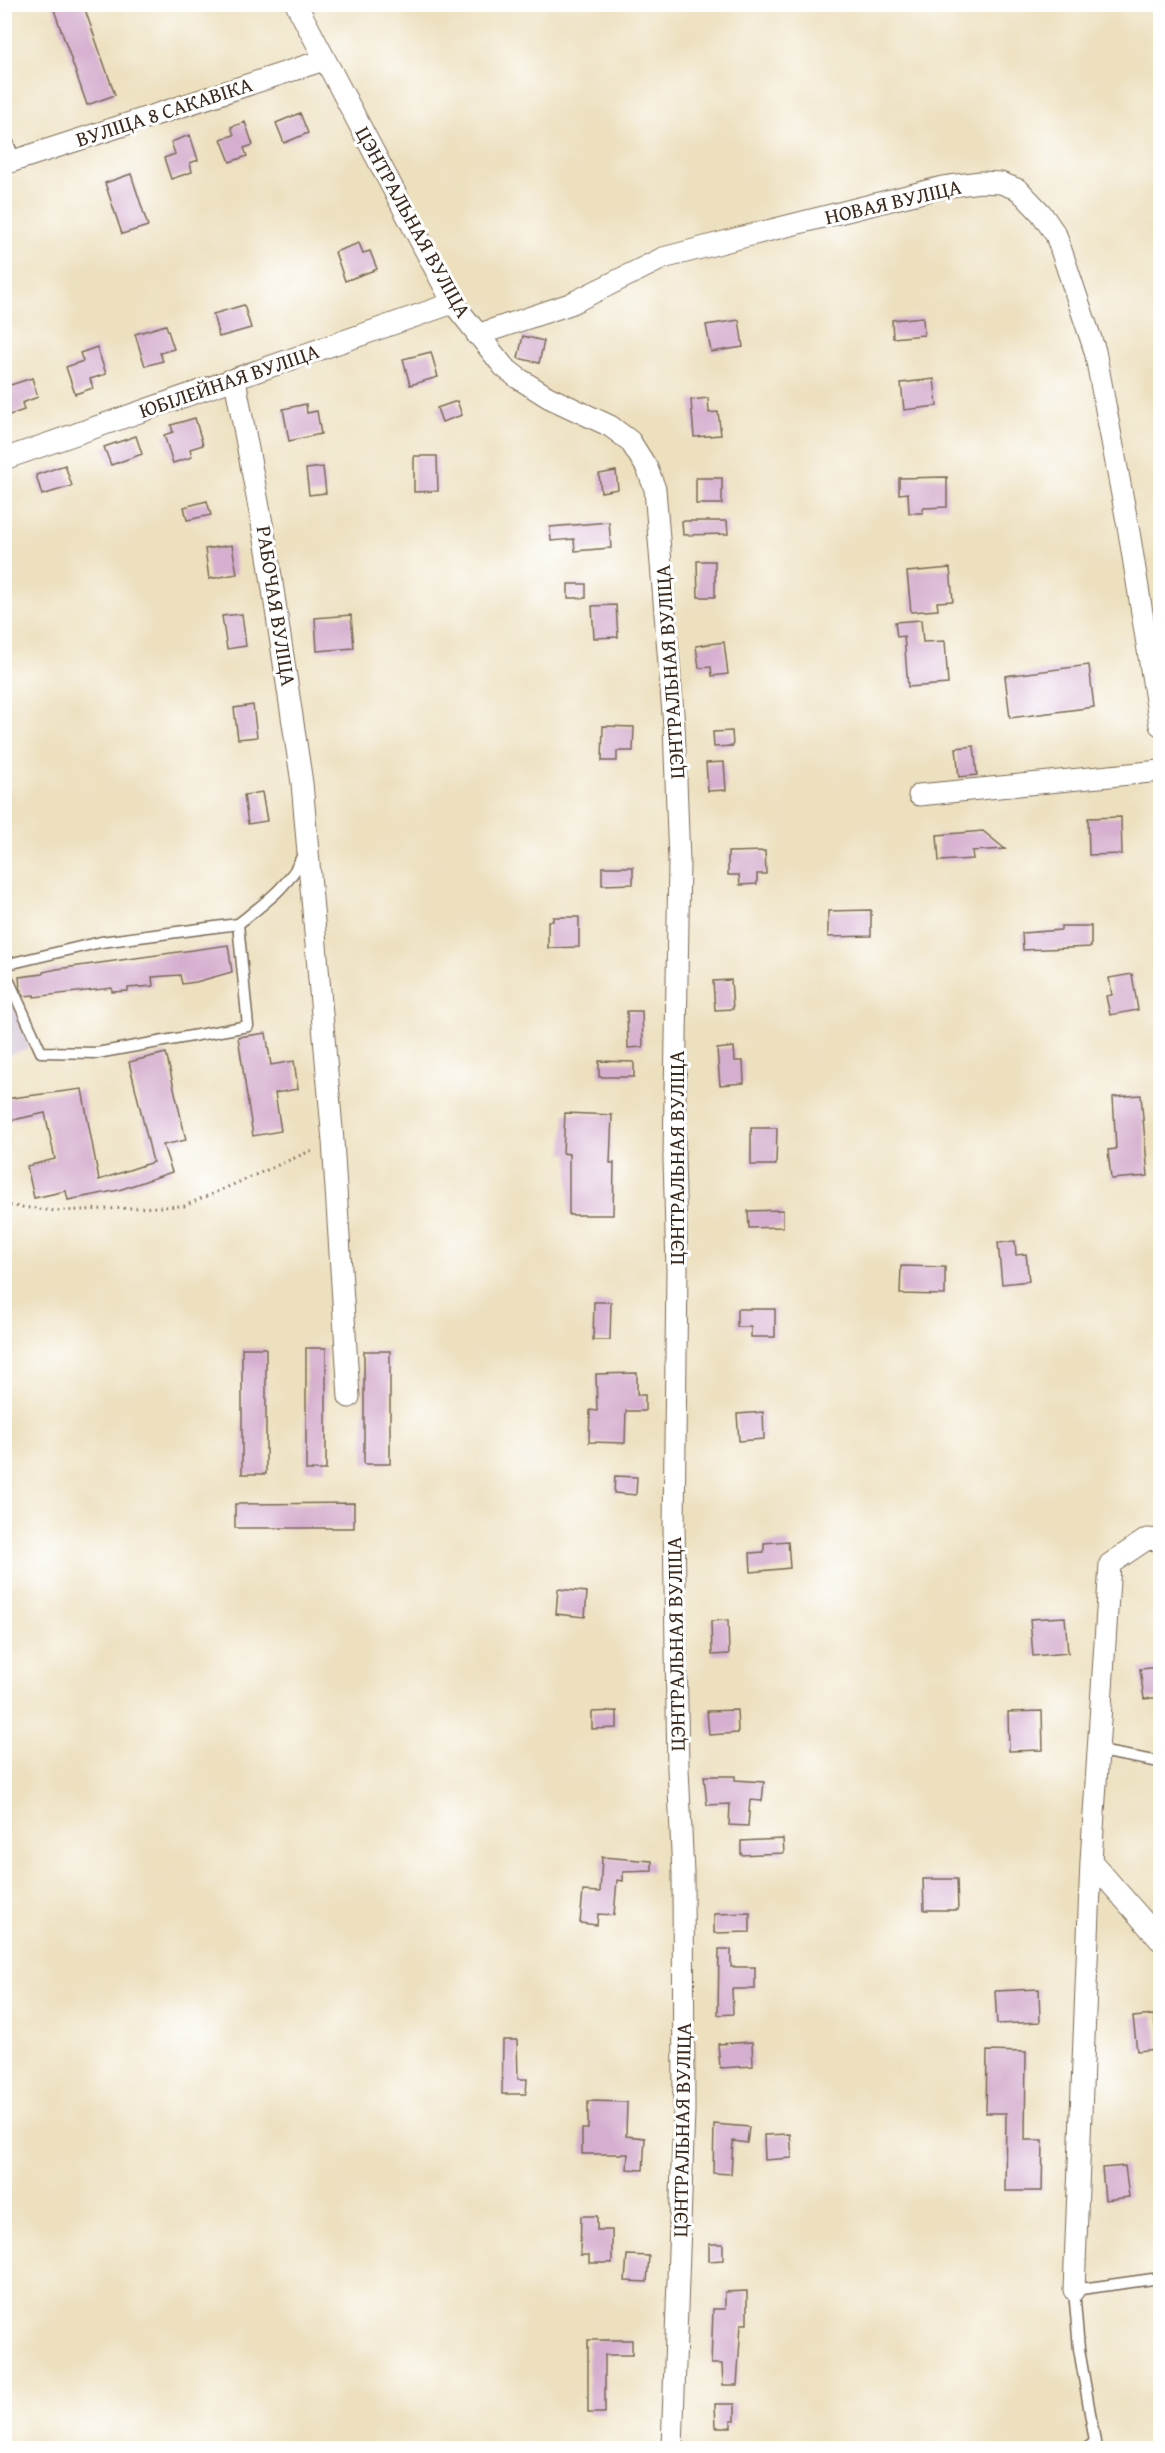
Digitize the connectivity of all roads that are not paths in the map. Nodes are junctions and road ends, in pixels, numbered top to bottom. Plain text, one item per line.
1 (296, 4) edge
2 (324, 60) junction
3 (4, 133) edge
4 (10, 162) edge
5 (453, 303) junction
6 (477, 335) junction
7 (235, 380) junction
8 (4, 459) edge
9 (1161, 725) edge
10 (1161, 771) edge
11 (919, 795) dead end
12 (308, 834) junction
13 (238, 924) junction
14 (4, 965) edge
15 (4, 970) edge
16 (349, 1397) dead end
17 (1161, 1540) edge
18 (1099, 1751) junction
19 (1161, 1762) edge
20 (1091, 1862) junction
21 (1161, 1940) edge
22 (1161, 2278) edge
23 (1074, 2290) junction
24 (672, 2448) edge
25 (1088, 2448) edge

1 - 2 street, ЦЭНТРАЛЬНАЯ ВУЛІЦА
2 - 4 street, ВУЛІЦА 8 САКАВІКА
2 - 5 street, ЦЭНТРАЛЬНАЯ ВУЛІЦА
3 - 4 lane
5 - 6 street, ЦЭНТРАЛЬНАЯ ВУЛІЦА
5 - 7 street, ЮБІЛЕЙНАЯ ВУЛІЦА
6 - 9 street, НОВАЯ ВУЛІЦА
6 - 24 street, ЦЭНТРАЛЬНАЯ ВУЛІЦА
7 - 8 street, ЮБІЛЕЙНАЯ ВУЛІЦА
7 - 12 street, РАБОЧАЯ ВУЛІЦА
10 - 11 street
12 - 13 lane
12 - 16 street, РАБОЧАЯ ВУЛІЦА
13 - 14 lane
13 - 15 lane
17 - 18 street
18 - 19 lane
18 - 20 street
20 - 21 street
20 - 23 street
22 - 23 lane
23 - 25 lane

